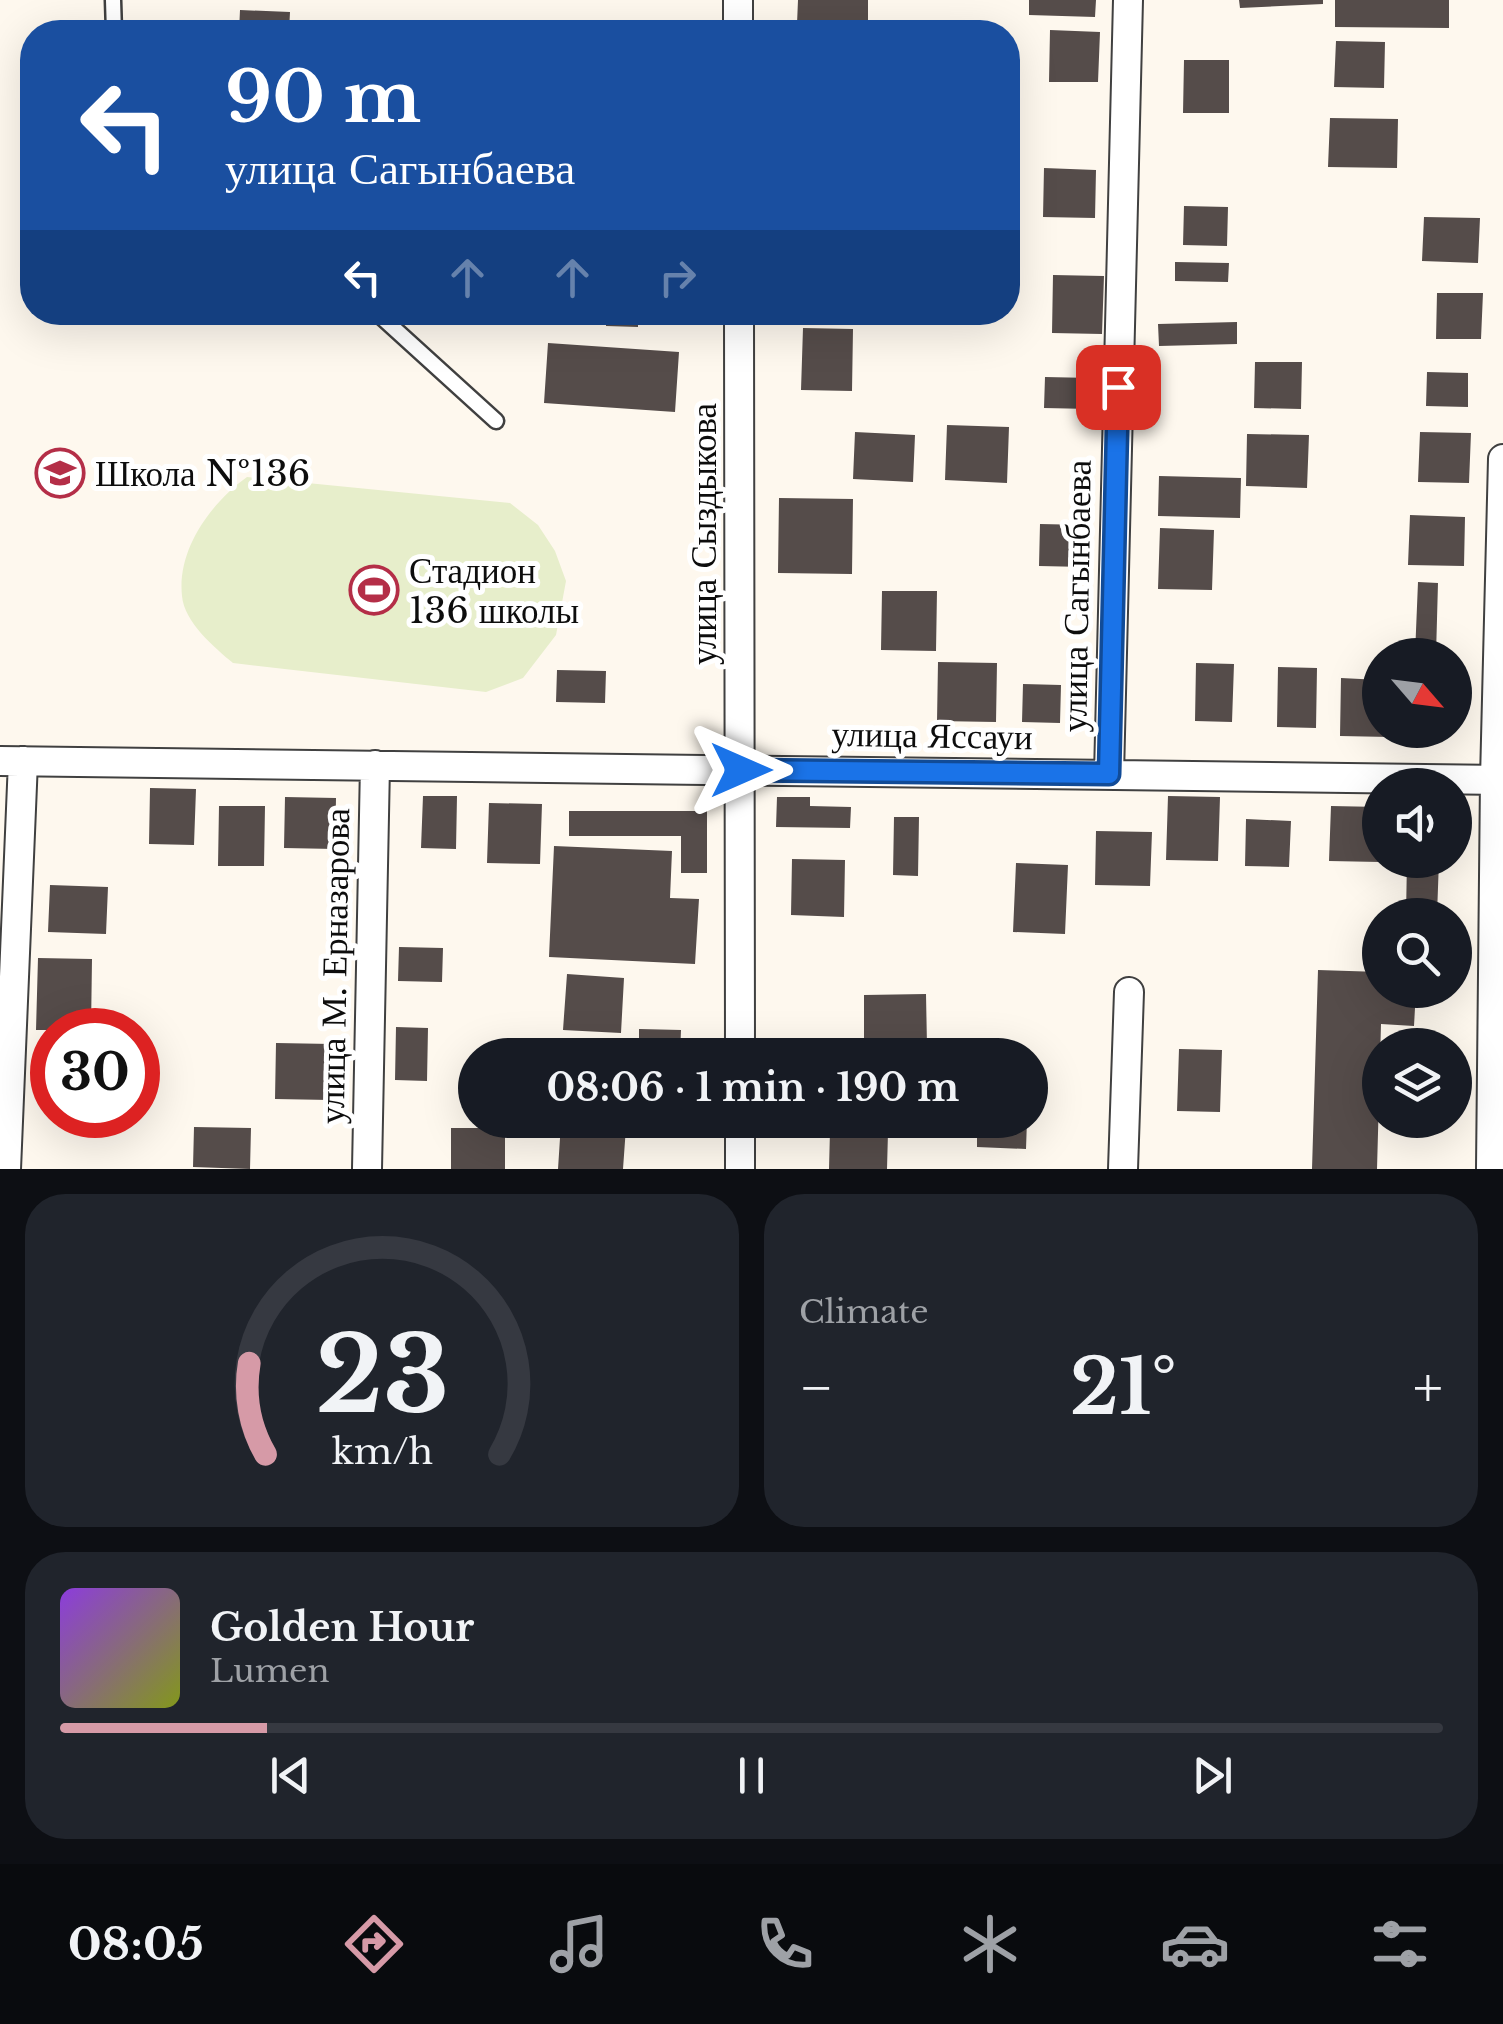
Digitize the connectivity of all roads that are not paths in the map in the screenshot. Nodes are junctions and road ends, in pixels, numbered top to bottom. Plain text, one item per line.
1 (1128, 0) edge
2 (390, 325) edge
3 (739, 325) edge
4 (496, 421) dead end
5 (1503, 459) edge
6 (12, 761) edge
7 (375, 766) junction
8 (741, 770) junction
9 (1109, 774) junction
10 (1499, 780) edge
11 (1128, 992) dead end
12 (740, 1038) edge
13 (740, 1138) edge
14 (6, 1169) edge
15 (367, 1169) edge
16 (740, 1169) edge
17 (1123, 1169) edge
18 (1491, 1169) edge

1 - 9 street, улица Сагынбаева
2 - 4 lane
3 - 8 street, улица Сыздыкова
5 - 10 street
6 - 7 street, улица Яссауи
6 - 14 street
7 - 8 street, улица Яссауи
7 - 15 street, улица М. Ерназарова
8 - 9 street, улица Яссауи
8 - 12 street, улица Сыздыкова
9 - 10 street, улица Яссауи
10 - 18 street
11 - 17 street
13 - 16 street

